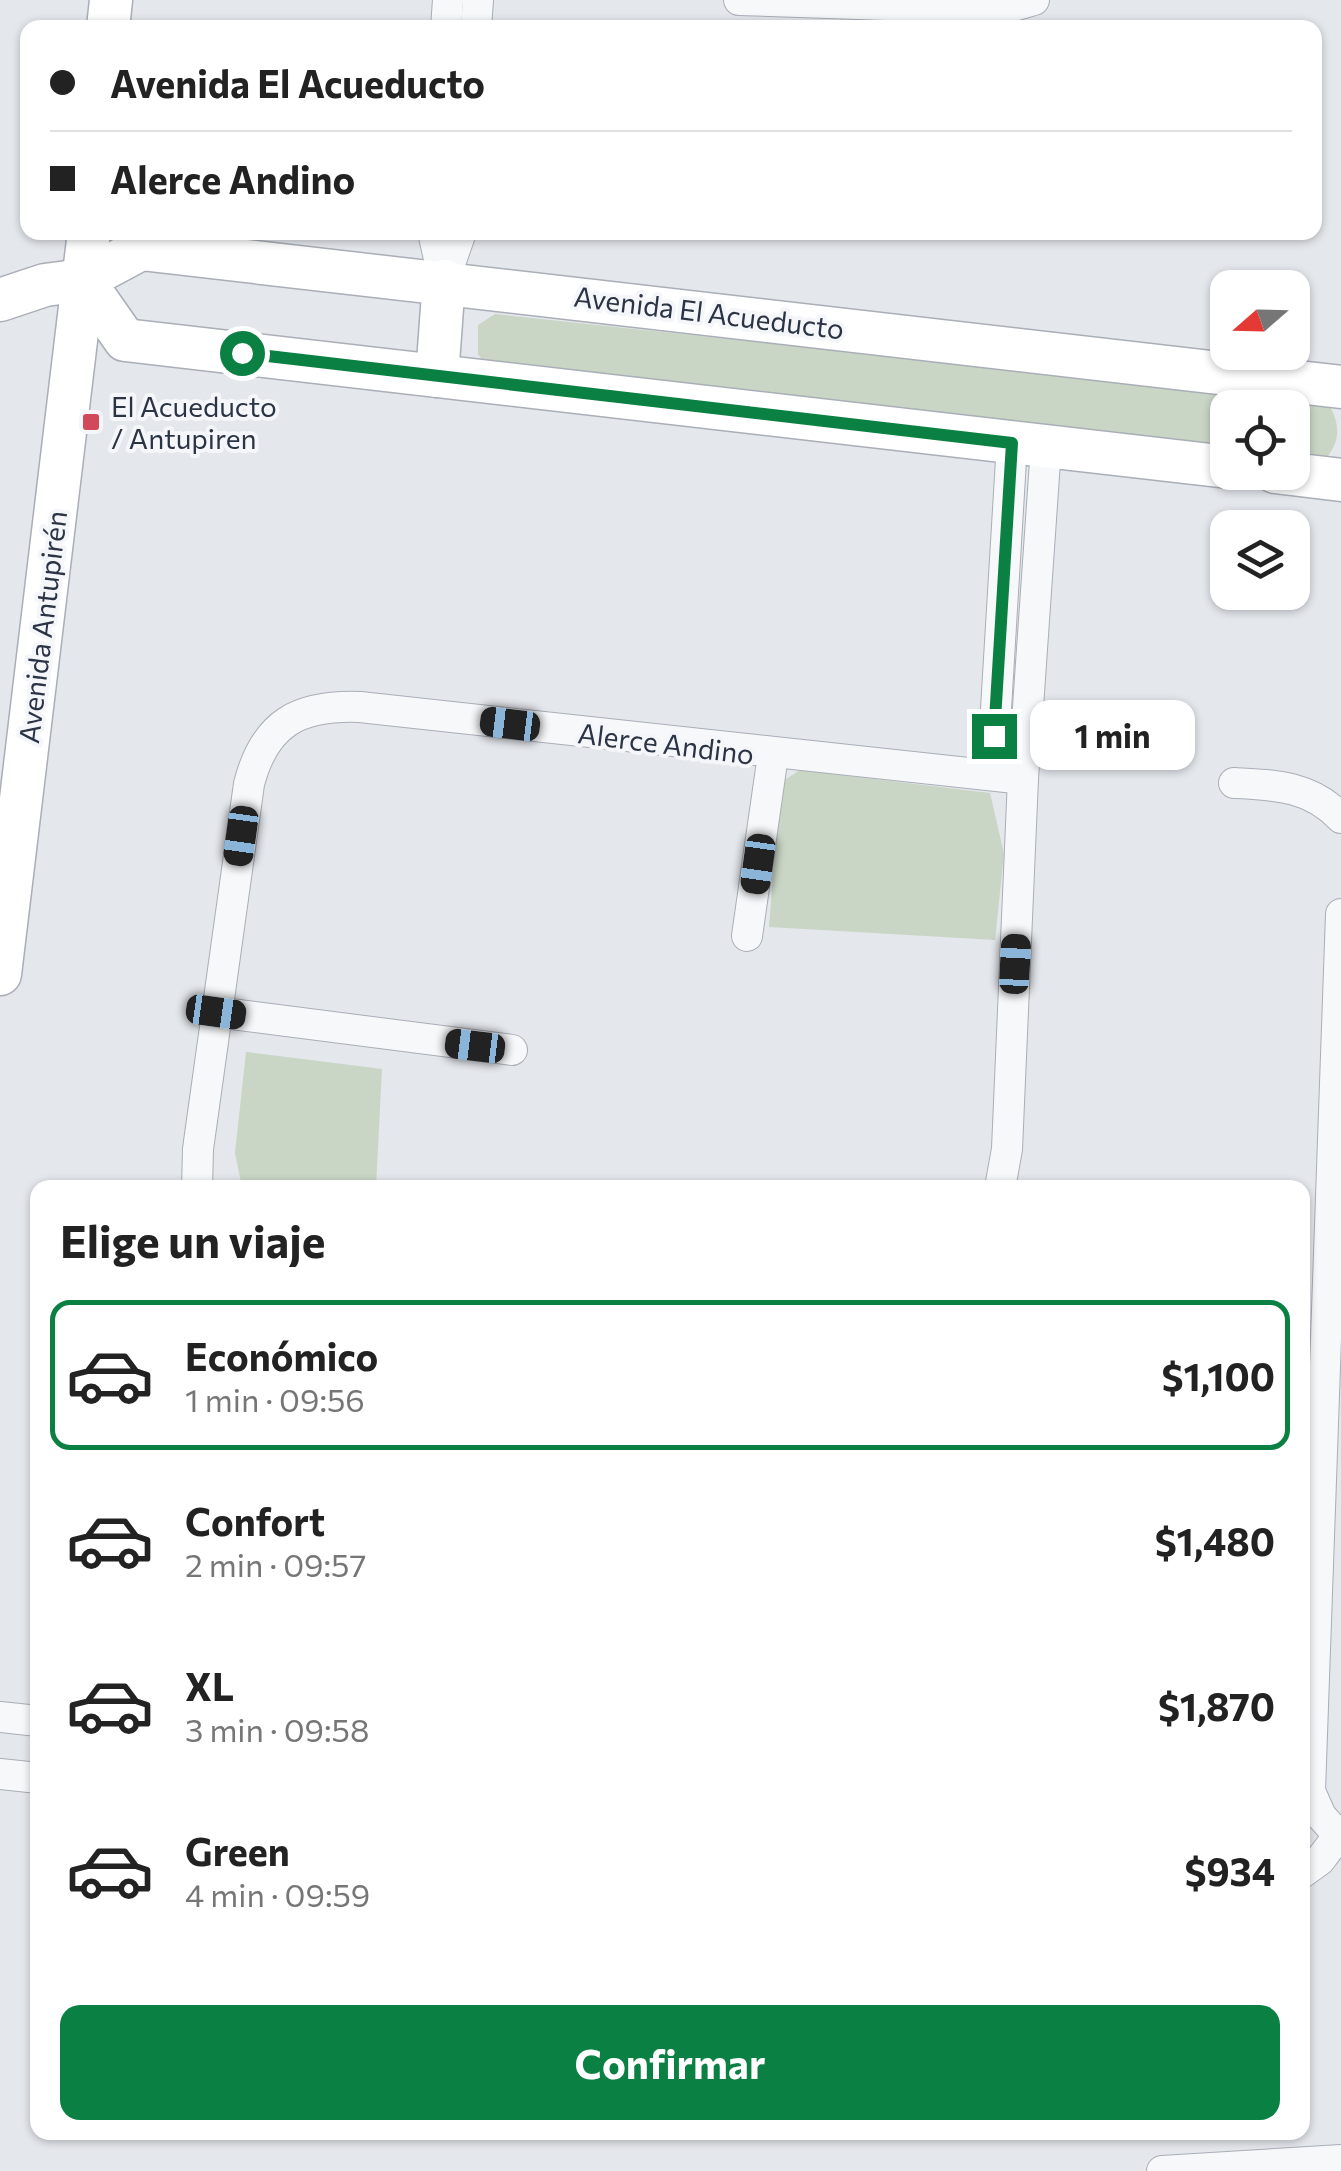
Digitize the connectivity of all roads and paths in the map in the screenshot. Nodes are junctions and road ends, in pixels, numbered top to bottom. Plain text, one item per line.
1 (739, 0) edge
2 (1034, 0) edge
3 (88, 240) edge
4 (435, 240) edge
5 (458, 240) edge
6 (84, 280) junction
7 (444, 281) junction
8 (0, 300) edge
9 (437, 376) junction
10 (1341, 387) edge
11 (1029, 445) junction
12 (1210, 465) edge
13 (1310, 476) edge
14 (1341, 480) edge
15 (772, 755) junction
16 (992, 775) junction
17 (1023, 779) junction
18 (1234, 783) dead end
19 (1341, 818) edge
20 (1341, 914) edge
21 (748, 936) dead end
22 (0, 974) edge
23 (216, 1012) junction
24 (512, 1050) dead end
25 (197, 1180) edge
26 (1001, 1180) edge
27 (0, 1717) edge
28 (30, 1719) edge
29 (0, 1774) edge
30 (30, 1777) edge
31 (1340, 1837) edge
32 (1310, 1867) edge
33 (1327, 2164) edge
34 (1162, 2171) edge

1 - 2 street
3 - 6 street, Avenida Antupirén
4 - 7 street
5 - 7 street
6 - 7 street, Avenida El Acueducto
6 - 8 street, Avenida El Acueducto
6 - 9 street
6 - 22 street, Avenida Antupirén
7 - 9 street
7 - 10 street, Avenida El Acueducto
9 - 11 street
11 - 12 street
11 - 16 street
11 - 17 street
13 - 14 street
15 - 16 street, Alerce Andino
15 - 21 street
15 - 23 street, Alerce Andino
16 - 17 street, Alerce Andino
17 - 26 street
18 - 19 street
20 - 31 street
23 - 24 street
23 - 25 street, Alerce Andino
27 - 28 street
29 - 30 street
31 - 32 street
33 - 34 street

